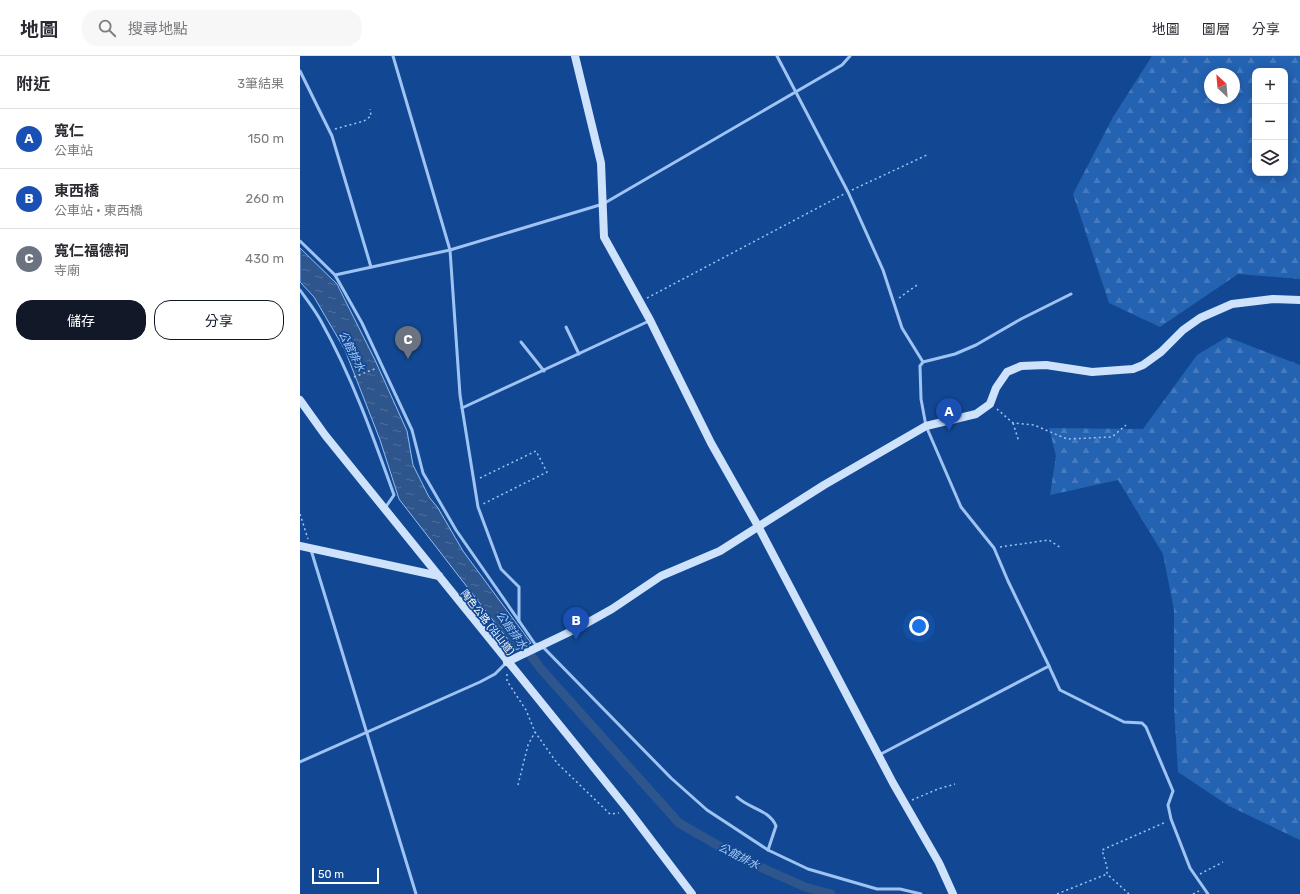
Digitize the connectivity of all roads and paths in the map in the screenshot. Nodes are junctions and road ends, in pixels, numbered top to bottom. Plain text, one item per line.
1 (393, 56) edge
2 (575, 56) edge
3 (777, 56) edge
4 (850, 56) edge
5 (300, 71) edge
6 (795, 93) junction
7 (370, 109) dead end
8 (329, 130) junction
9 (929, 154) dead end
10 (848, 192) junction
11 (603, 204) junction
12 (300, 240) edge
13 (450, 250) junction
14 (371, 266) junction
15 (335, 275) junction
16 (917, 285) dead end
17 (300, 290) edge
18 (1071, 294) dead end
19 (1300, 300) edge
20 (640, 302) junction
21 (893, 303) junction
22 (650, 320) junction
23 (566, 327) dead end
24 (521, 342) dead end
25 (579, 354) junction
26 (923, 362) junction
27 (383, 365) junction
28 (544, 371) junction
29 (349, 379) junction
30 (300, 400) edge
31 (990, 404) junction
32 (462, 408) junction
33 (1013, 423) junction
34 (1126, 425) dead end
35 (926, 426) junction
36 (1019, 442) dead end
37 (474, 480) junction
38 (478, 507) junction
39 (385, 508) junction
40 (300, 514) edge
41 (758, 526) junction
42 (300, 546) edge
43 (310, 548) junction
44 (994, 548) junction
45 (1061, 548) dead end
46 (439, 576) junction
47 (519, 620) junction
48 (541, 645) junction
49 (507, 662) junction
50 (1049, 666) junction
51 (366, 732) junction
52 (535, 732) junction
53 (878, 755) junction
54 (300, 762) edge
55 (955, 784) dead end
56 (518, 785) dead end
57 (737, 797) dead end
58 (905, 803) junction
59 (629, 811) junction
60 (1171, 819) junction
61 (768, 850) junction
62 (1223, 862) dead end
63 (1107, 874) junction
64 (1196, 876) junction
65 (877, 889) junction
66 (416, 894) edge
67 (692, 894) edge
68 (877, 894) edge
69 (921, 894) edge
70 (952, 894) edge
71 (1057, 894) edge
72 (1129, 894) edge
73 (1208, 894) edge

1 - 13 lane
2 - 11 street
3 - 6 lane
4 - 6 lane
5 - 8 lane
6 - 10 lane
6 - 11 lane
7 - 8 path
8 - 14 lane
9 - 10 path
10 - 20 path
10 - 21 lane
11 - 13 lane
11 - 20 street
12 - 15 lane
13 - 14 lane
13 - 32 lane
14 - 15 lane
15 - 27 lane
16 - 21 path
17 - 29 lane
18 - 26 lane
19 - 31 street
20 - 22 street
21 - 26 lane
22 - 25 lane
22 - 41 street
23 - 25 lane
24 - 28 lane
25 - 28 lane
26 - 35 lane
27 - 29 path
27 - 47 lane
28 - 32 lane
29 - 39 lane
30 - 39 street, 陶色公路 (沿山道)
31 - 33 path
31 - 35 street
32 - 37 lane
33 - 34 path
33 - 36 path
35 - 41 street
35 - 44 lane
37 - 38 lane
37 - 38 path
38 - 47 lane
39 - 46 street, 陶色公路 (沿山道)
40 - 43 path
41 - 48 street
41 - 53 street
42 - 43 street
43 - 46 street
43 - 51 lane
44 - 45 path
44 - 50 lane
46 - 49 street, 陶色公路 (沿山道)
47 - 48 lane
48 - 49 street
48 - 61 lane
49 - 51 lane
49 - 52 path
49 - 59 street, 陶色公路 (沿山道)
50 - 53 lane
50 - 60 lane
51 - 54 lane
51 - 66 lane
52 - 56 path
52 - 59 path
53 - 58 street
55 - 58 path
57 - 61 lane
58 - 70 street
59 - 67 street, 陶色公路 (沿山道)
60 - 63 path
60 - 64 lane
61 - 65 lane
62 - 64 path
63 - 71 path
63 - 72 path
64 - 73 lane
65 - 68 lane
65 - 69 lane

